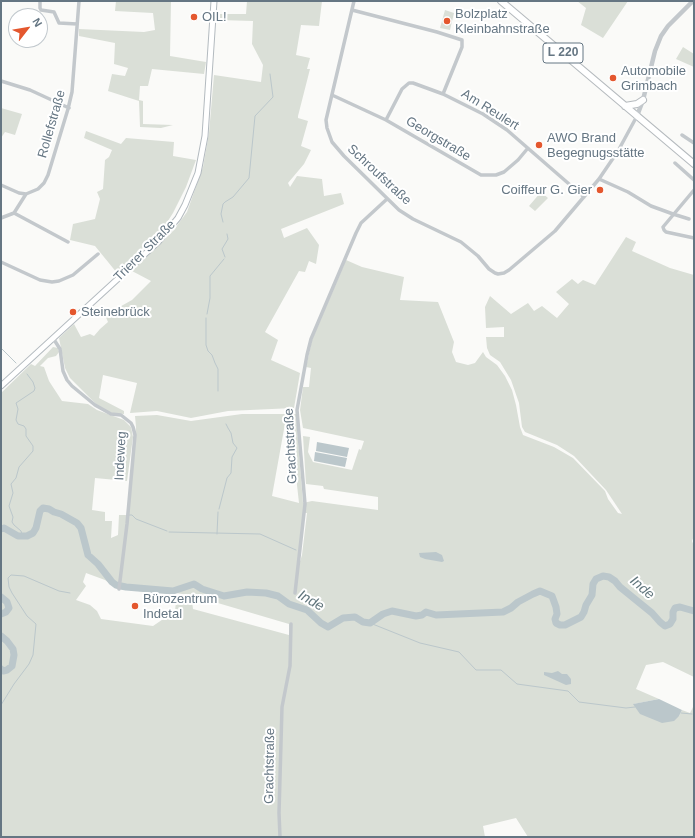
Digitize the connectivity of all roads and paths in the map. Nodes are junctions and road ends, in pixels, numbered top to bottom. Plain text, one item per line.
1 (40, 1) edge
2 (79, 1) edge
3 (214, 1) edge
4 (354, 1) edge
5 (501, 1) edge
6 (694, 1) edge
7 (352, 10) junction
8 (77, 24) junction
9 (1, 81) edge
10 (443, 94) junction
11 (332, 95) junction
12 (643, 100) junction
13 (625, 106) junction
14 (68, 108) junction
15 (637, 116) junction
16 (386, 120) junction
17 (682, 135) dead end
18 (694, 143) edge
19 (528, 148) junction
20 (675, 164) dead end
21 (694, 164) edge
22 (599, 179) junction
23 (694, 180) edge
24 (1, 185) edge
25 (694, 190) edge
26 (26, 194) junction
27 (584, 197) junction
28 (387, 199) junction
29 (14, 213) junction
30 (673, 214) junction
31 (1, 218) edge
32 (689, 219) dead end
33 (694, 238) edge
34 (68, 242) dead end
35 (98, 254) dead end
36 (1, 262) edge
37 (53, 338) junction
38 (1, 386) edge
39 (119, 589) dead end
40 (295, 593) dead end
41 (291, 624) dead end
42 (280, 837) edge

1 - 8 street
2 - 8 street, Rollefstraße
3 - 37 main road, Trierer Straße
4 - 7 street, Schroufstraße
5 - 13 main road, L 220
6 - 12 street
7 - 10 street
7 - 11 street, Schroufstraße
8 - 14 street, Rollefstraße
9 - 14 street
10 - 16 street, Am Reulert
10 - 19 street, Am Reulert
11 - 16 street, Georgstraße
11 - 28 street, Schroufstraße
12 - 13 main road
12 - 15 street
13 - 15 main road, L 220
14 - 26 street, Rollefstraße
15 - 21 main road, L 220
15 - 22 street, Schroufstraße
16 - 19 street, Georgstraße
17 - 18 street
19 - 27 street, Am Reulert
20 - 23 street
22 - 27 street, Schroufstraße
22 - 30 street
24 - 26 street
25 - 30 street
26 - 29 street
27 - 28 street, Schroufstraße
28 - 40 street, Grachtstraße
29 - 31 street
29 - 34 street
30 - 32 street
30 - 33 street
35 - 36 street
37 - 38 main road, Trierer Straße
37 - 39 street, Indeweg
41 - 42 street, Grachtstraße

